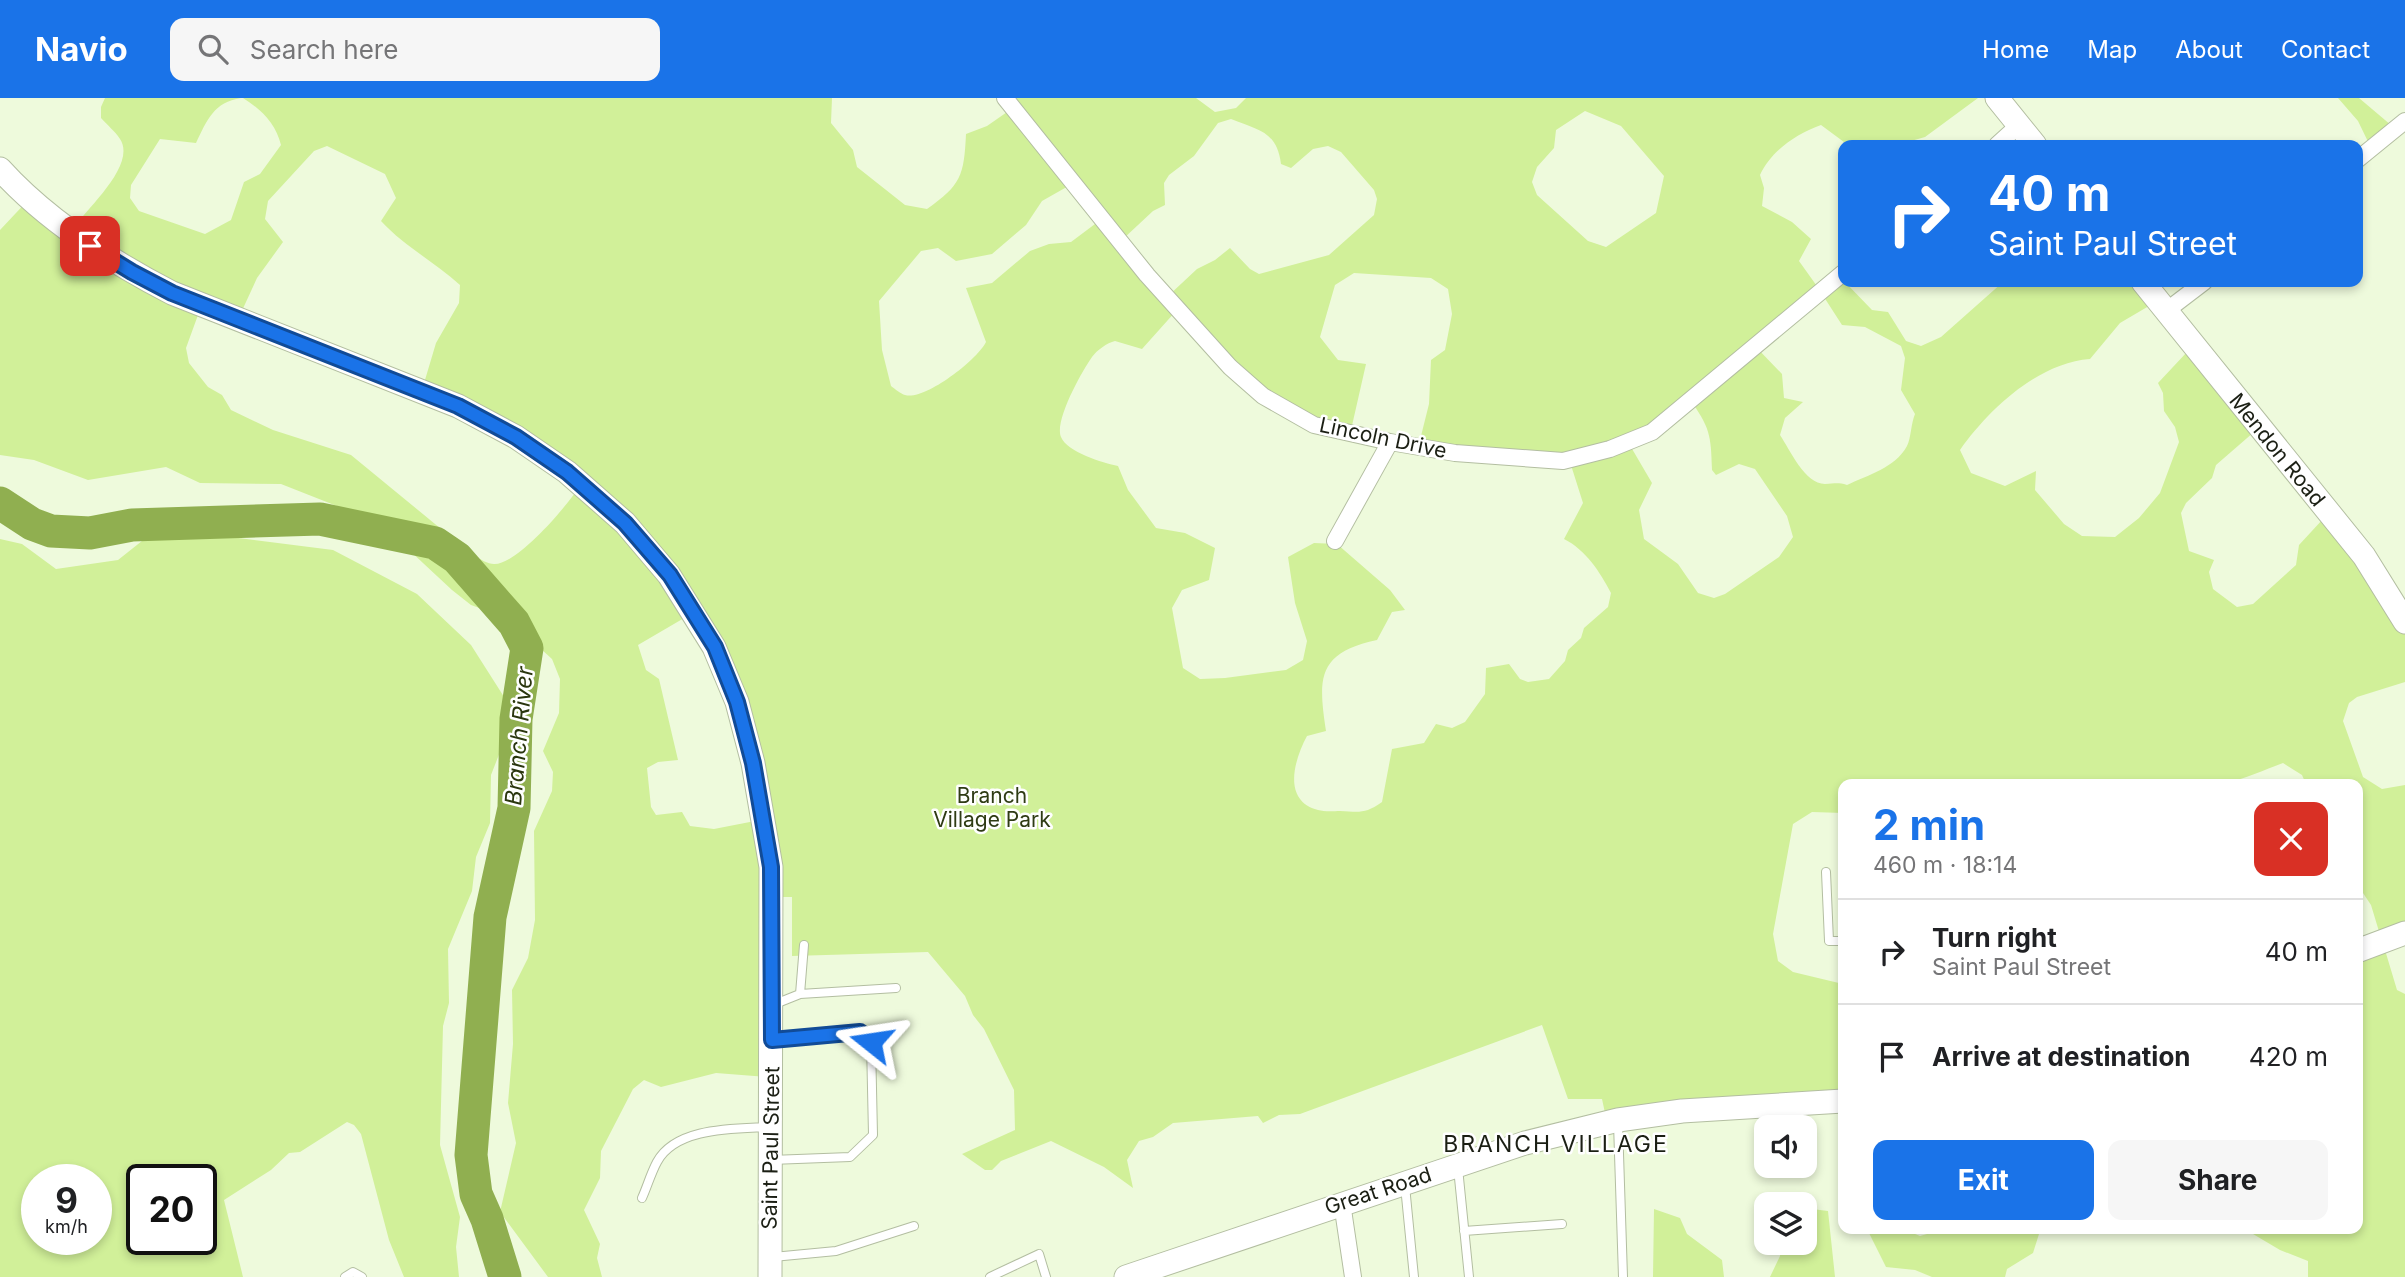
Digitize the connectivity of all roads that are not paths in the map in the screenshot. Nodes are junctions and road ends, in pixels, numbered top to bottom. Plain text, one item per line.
1 (1005, 98) edge
2 (1997, 98) edge
3 (2405, 121) edge
4 (2019, 125) junction
5 (2002, 140) edge
6 (2031, 140) edge
7 (2363, 155) edge
8 (0, 169) edge
9 (1838, 277) edge
10 (2147, 287) edge
11 (2197, 287) edge
12 (2166, 311) junction
13 (1390, 442) junction
14 (1335, 541) dead end
15 (2405, 622) edge
16 (1826, 872) dead end
17 (2405, 933) edge
18 (1838, 941) edge
19 (804, 945) dead end
20 (2363, 949) edge
21 (896, 988) dead end
22 (800, 994) junction
23 (772, 1005) junction
24 (772, 1040) junction
25 (1838, 1101) edge
26 (1618, 1120) junction
27 (772, 1126) junction
28 (771, 1160) junction
29 (1458, 1165) junction
30 (1404, 1183) junction
31 (642, 1198) dead end
32 (1342, 1203) junction
33 (1562, 1224) dead end
34 (914, 1226) dead end
35 (1464, 1231) junction
36 (770, 1267) edge
37 (1166, 1270) edge
38 (1135, 1276) edge
39 (345, 1277) edge
40 (362, 1277) edge
41 (990, 1277) edge
42 (1046, 1277) edge
43 (1353, 1277) edge
44 (1414, 1277) edge
45 (1469, 1277) edge
46 (1623, 1277) edge

1 - 13 street, Lincoln Drive
2 - 4 main road
3 - 7 street
4 - 5 street
4 - 6 main road
8 - 23 main road, Saint Paul Street
9 - 13 street, Lincoln Drive
10 - 12 main road, Mendon Road
11 - 12 street
12 - 15 main road, Mendon Road
13 - 14 street
16 - 18 lane
17 - 20 main road
19 - 22 lane
21 - 22 lane
22 - 23 lane
23 - 24 main road, Saint Paul Street
24 - 27 main road, Saint Paul Street
24 - 28 lane
25 - 26 main road, Great Road
26 - 29 main road, Great Road
26 - 46 lane
27 - 28 main road, Saint Paul Street
27 - 31 lane
28 - 36 main road, Saint Paul Street
29 - 30 main road, Great Road
29 - 35 lane
30 - 32 main road, Great Road
30 - 44 lane
32 - 37 main road, Great Road
32 - 43 street
33 - 35 lane
34 - 36 lane
35 - 45 lane
37 - 38 main road, Great Road
39 - 40 lane
41 - 42 lane

